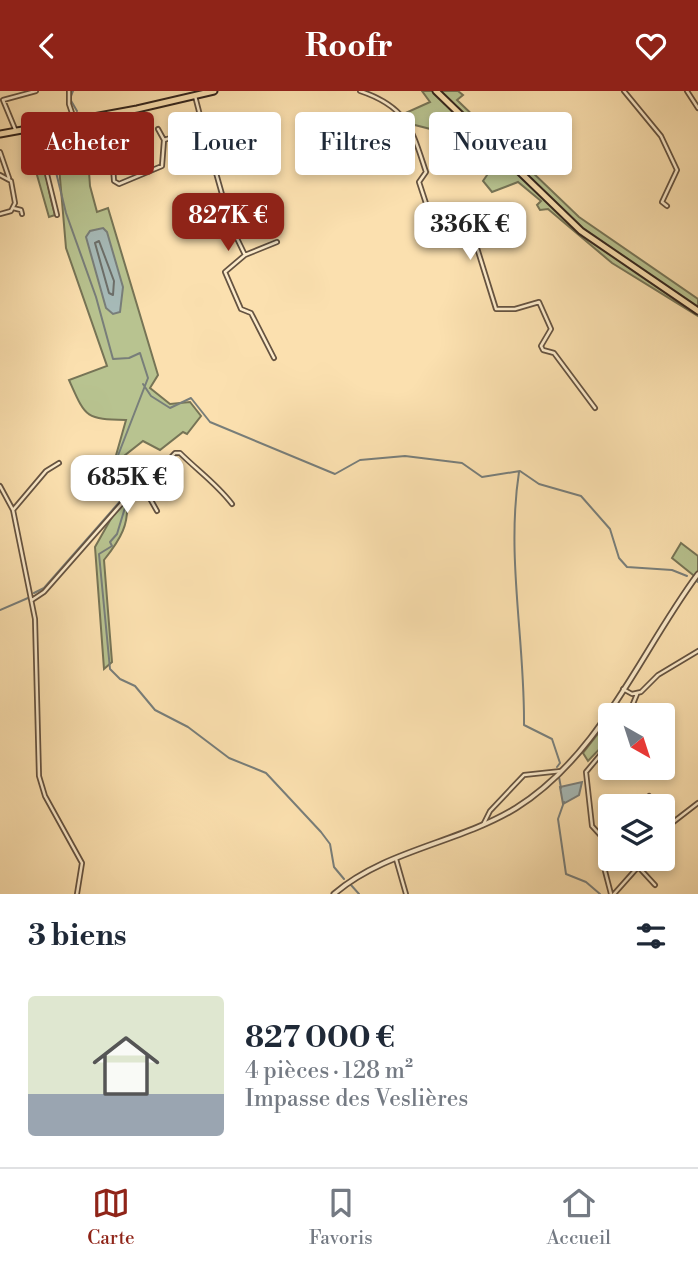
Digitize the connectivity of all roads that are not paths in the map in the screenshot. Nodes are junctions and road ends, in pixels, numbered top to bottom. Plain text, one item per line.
1 (36, 91) edge
2 (69, 91) edge
3 (214, 91) edge
4 (360, 91) edge
5 (436, 91) edge
6 (624, 91) edge
7 (687, 91) edge
8 (197, 94) edge
9 (698, 108) edge
10 (72, 112) edge
11 (120, 112) edge
12 (200, 112) edge
13 (21, 128) edge
14 (15, 129) junction
15 (158, 129) dead end
16 (0, 134) edge
17 (168, 139) edge
18 (164, 140) junction
19 (0, 152) edge
20 (154, 170) edge
21 (0, 175) edge
22 (47, 175) edge
23 (114, 175) edge
24 (142, 175) edge
25 (217, 175) edge
26 (9, 177) junction
27 (667, 206) dead end
28 (13, 208) junction
29 (0, 214) edge
30 (22, 214) dead end
31 (57, 215) dead end
32 (277, 242) dead end
33 (245, 255) junction
34 (698, 311) edge
35 (274, 358) dead end
36 (595, 408) dead end
37 (59, 463) dead end
38 (0, 486) edge
39 (143, 486) junction
40 (232, 505) dead end
41 (13, 510) junction
42 (157, 510) dead end
43 (698, 574) edge
44 (32, 600) junction
45 (698, 651) edge
46 (622, 689) junction
47 (637, 695) junction
48 (634, 703) edge
49 (598, 758) edge
50 (561, 771) junction
51 (698, 803) edge
52 (675, 821) edge
53 (483, 825) junction
54 (598, 833) edge
55 (396, 859) junction
56 (605, 871) edge
57 (634, 871) edge
58 (642, 871) edge
59 (655, 885) dead end
60 (76, 894) edge
61 (334, 894) edge
62 (406, 894) edge
63 (612, 894) edge

1 - 14 street
2 - 10 street
3 - 8 main road
4 - 36 street
5 - 34 main road
6 - 27 street
7 - 9 street
8 - 11 main road
8 - 12 street
13 - 14 main road
14 - 16 main road
15 - 18 street
17 - 18 street
18 - 20 street
19 - 26 street
21 - 26 street
22 - 31 street
23 - 24 street
25 - 33 street
26 - 28 street
28 - 29 street
28 - 30 street
32 - 33 street
33 - 35 street
37 - 41 street
38 - 41 street
39 - 40 street
39 - 42 street
39 - 44 street
41 - 44 street
43 - 46 street
44 - 60 street
45 - 47 street
46 - 47 street
46 - 50 street
47 - 48 street
49 - 54 street
50 - 53 street
50 - 53 street
51 - 52 street
53 - 55 street
55 - 61 street
55 - 62 street
56 - 63 street
57 - 63 street
58 - 59 street

